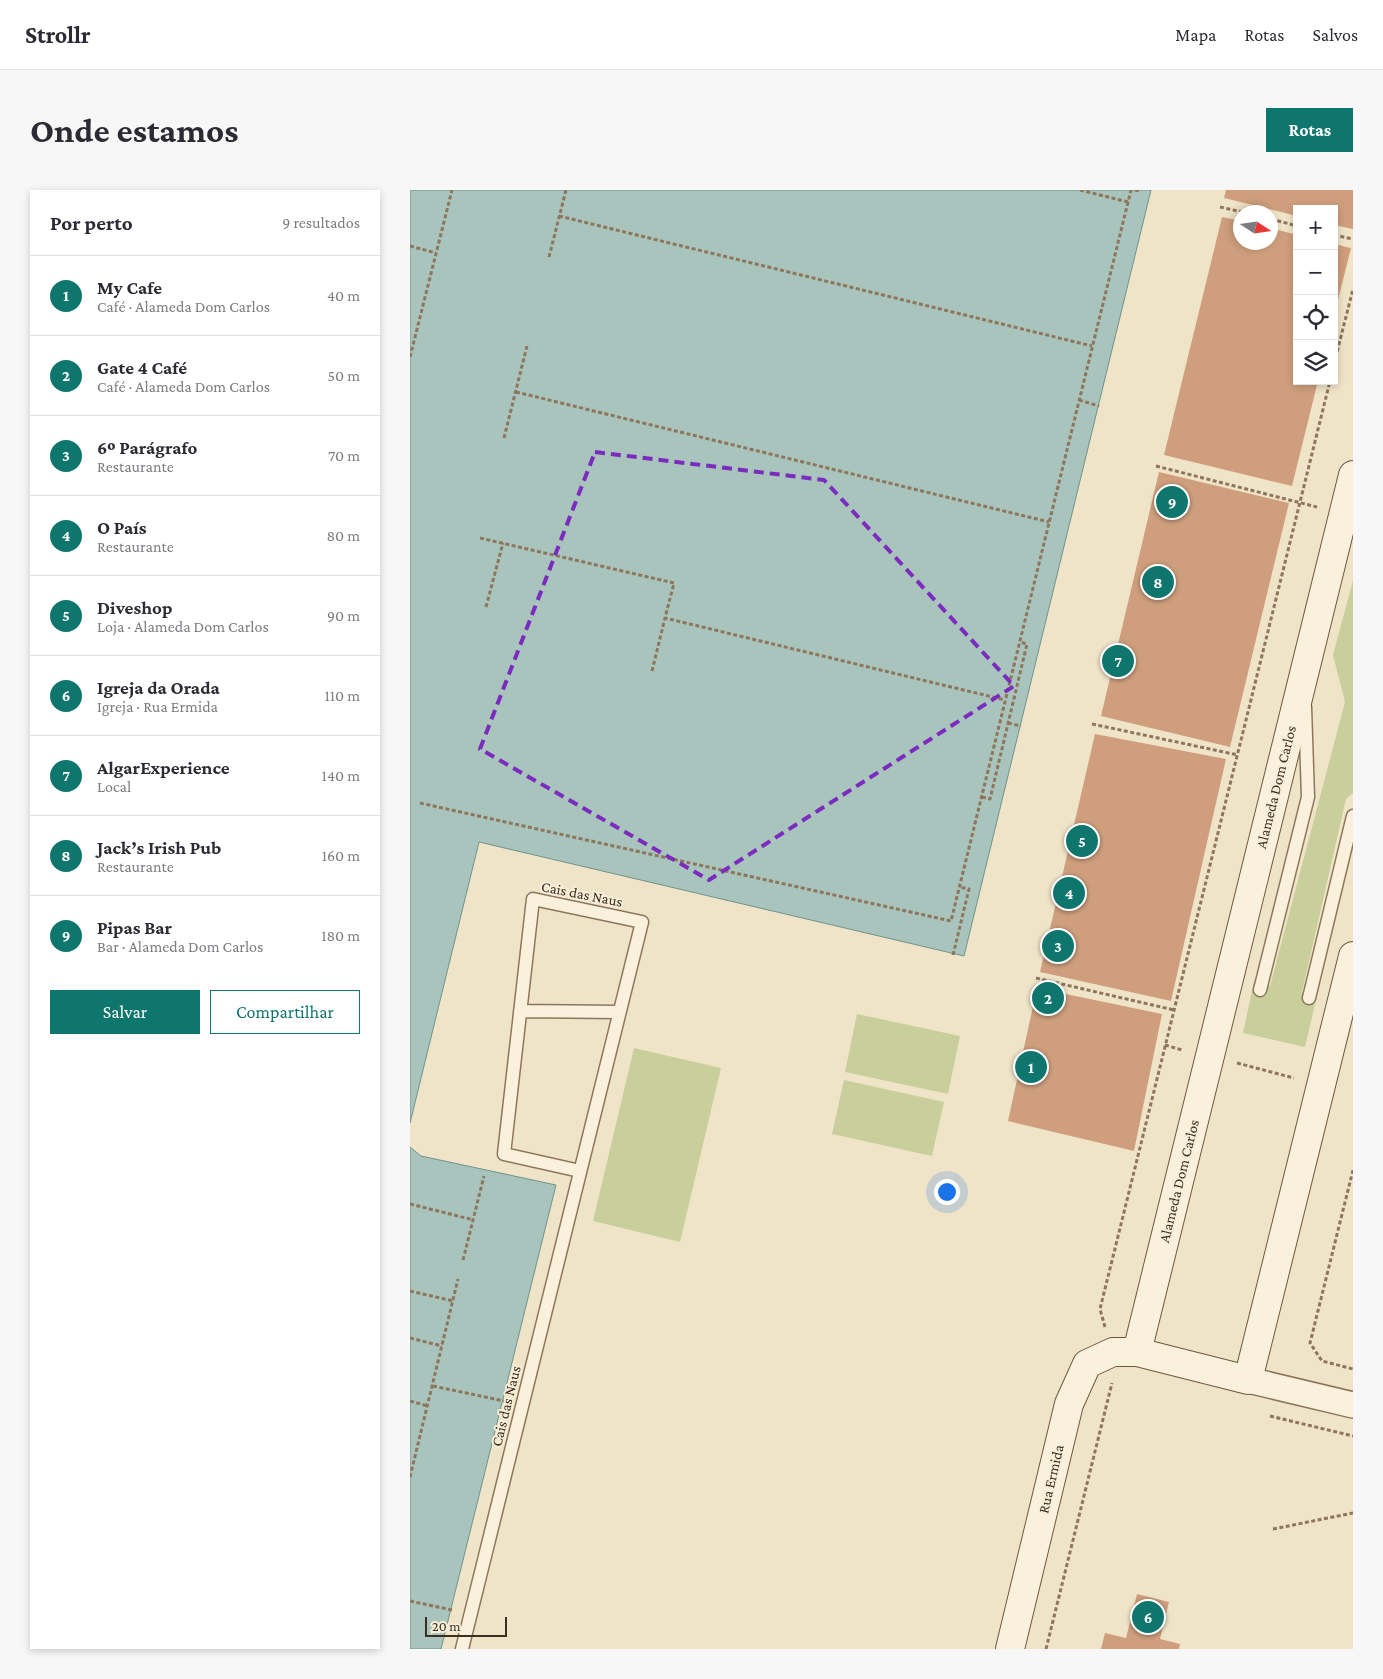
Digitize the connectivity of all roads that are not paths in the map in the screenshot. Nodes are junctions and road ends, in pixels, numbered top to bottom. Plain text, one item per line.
1 (1353, 475) edge
2 (1304, 672) junction
3 (1353, 816) edge
4 (1353, 956) edge
5 (1260, 990) dead end
6 (1309, 998) dead end
7 (520, 1011) junction
8 (619, 1012) junction
9 (580, 1171) junction
10 (1126, 1352) junction
11 (1248, 1380) junction
12 (1353, 1405) edge
13 (462, 1649) edge
14 (1010, 1649) edge

1 - 2 street, Alameda Dom Carlos
2 - 5 lane
2 - 10 street, Alameda Dom Carlos
3 - 6 lane
4 - 11 street
7 - 8 lane
7 - 8 lane, Cais das Naus
7 - 9 lane, Cais das Naus
8 - 9 lane, Cais das Naus
9 - 13 lane, Cais das Naus
10 - 11 street
10 - 14 street, Rua Ermida
11 - 12 street

